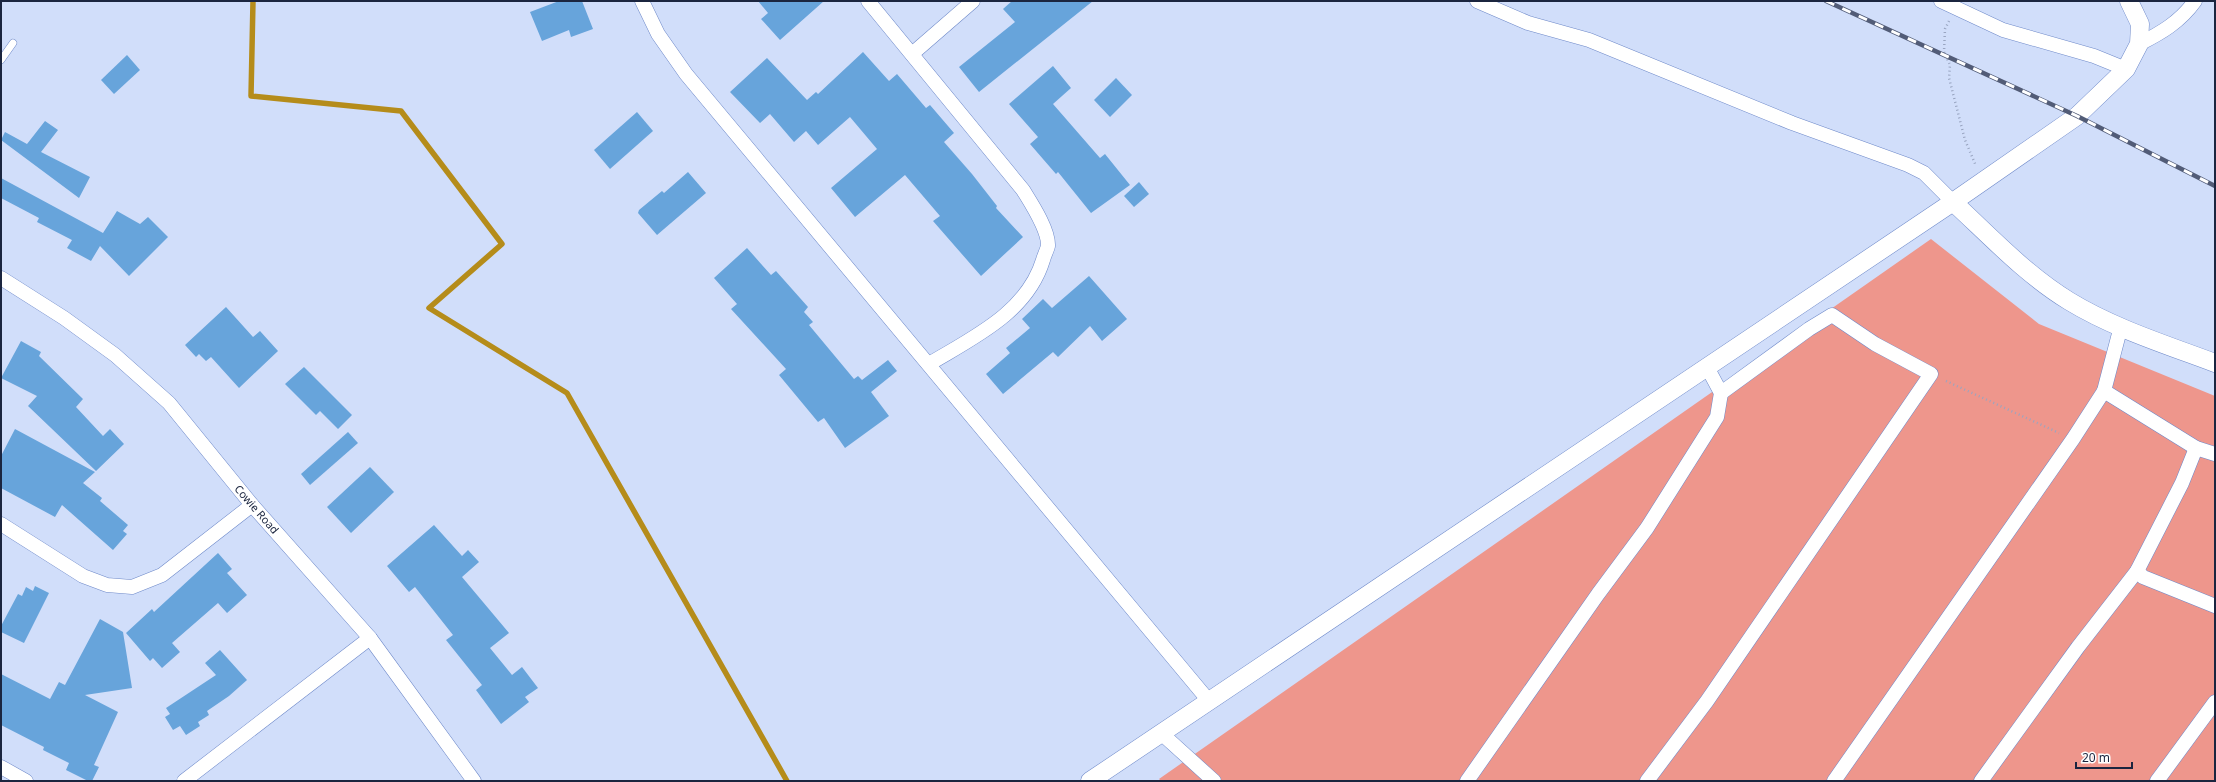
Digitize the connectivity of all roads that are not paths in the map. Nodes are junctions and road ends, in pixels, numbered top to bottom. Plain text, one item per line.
1 (642, 1) edge
2 (868, 1) edge
3 (973, 1) edge
4 (1477, 1) edge
5 (2128, 1) edge
6 (2195, 1) edge
7 (1946, 3) edge
8 (13, 43) dead end
9 (2139, 44) junction
10 (912, 54) junction
11 (1, 60) edge
12 (2126, 69) junction
13 (1953, 202) junction
14 (1, 278) edge
15 (2121, 326) junction
16 (929, 364) junction
17 (2215, 364) edge
18 (1707, 367) junction
19 (2104, 390) junction
20 (1721, 393) junction
21 (2196, 448) junction
22 (2215, 454) edge
23 (252, 505) junction
24 (1, 524) edge
25 (2137, 571) junction
26 (2215, 606) edge
27 (370, 638) junction
28 (1209, 701) junction
29 (2215, 702) edge
30 (1161, 733) junction
31 (1, 767) edge
32 (26, 781) edge
33 (184, 781) edge
34 (474, 781) edge
35 (1090, 781) edge
36 (1214, 781) edge
37 (1467, 781) edge
38 (1647, 781) edge
39 (1834, 781) edge
40 (1981, 781) edge
41 (2157, 781) edge

1 - 16 street
2 - 10 street
3 - 10 street
4 - 13 street
5 - 9 street
6 - 9 street
7 - 12 street
8 - 11 lane
9 - 12 street
10 - 16 street
12 - 13 street
13 - 15 street
13 - 18 street
14 - 23 street, Cowie Road
15 - 17 street
15 - 19 street
16 - 28 street
18 - 20 street
18 - 28 street
19 - 21 street
19 - 39 street
20 - 37 street
20 - 38 street
21 - 22 street
21 - 25 street
23 - 24 street
23 - 27 street, Cowie Road
25 - 26 street
25 - 40 street
27 - 33 street
27 - 34 street, Cowie Road
28 - 30 street
29 - 41 street
30 - 35 street
30 - 36 street
31 - 32 street

